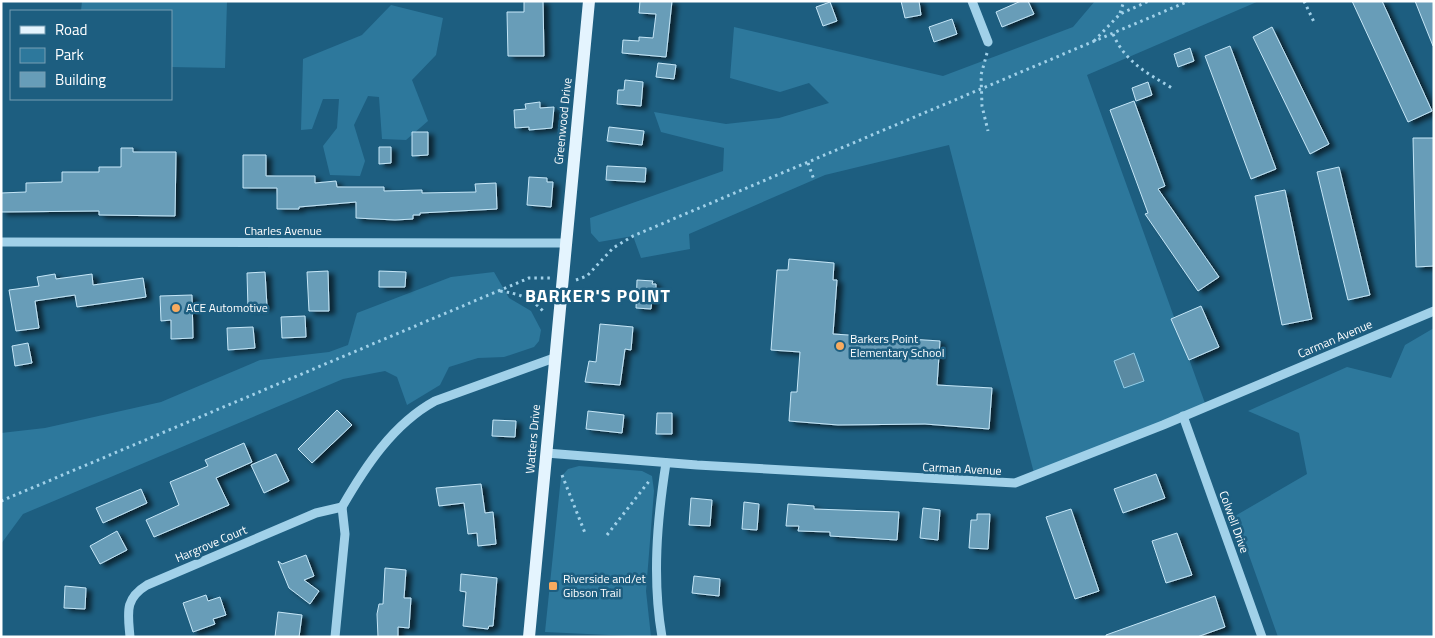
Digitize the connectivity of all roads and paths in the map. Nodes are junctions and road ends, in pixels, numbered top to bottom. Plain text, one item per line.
1 (589, 1) edge
2 (972, 1) edge
3 (1124, 1) edge
4 (1149, 1) edge
5 (1189, 1) edge
6 (1304, 1) edge
7 (1120, 14) junction
8 (1314, 22) dead end
9 (1113, 34) junction
10 (988, 42) joint
11 (1092, 43) junction
12 (1172, 88) dead end
13 (982, 90) junction
14 (988, 132) dead end
15 (808, 163) junction
16 (814, 180) dead end
17 (1, 242) edge
18 (565, 243) junction
19 (546, 277) dead end
20 (578, 280) dead end
21 (500, 291) junction
22 (542, 311) dead end
23 (1434, 311) edge
24 (554, 358) junction
25 (1182, 416) junction
26 (546, 454) junction
27 (666, 463) junction
28 (562, 475) dead end
29 (650, 480) dead end
30 (1, 501) edge
31 (342, 507) junction
32 (585, 533) dead end
33 (607, 535) dead end
34 (130, 637) edge
35 (335, 637) edge
36 (529, 637) edge
37 (662, 637) edge
38 (1262, 637) edge

1 - 18 main road, Greenwood Drive
2 - 10 street
3 - 7 path
4 - 7 path
5 - 9 path
6 - 8 path
7 - 11 path
9 - 11 path
9 - 12 path
10 - 13 path
11 - 13 path
13 - 14 path
13 - 15 path
15 - 16 path
15 - 20 path
17 - 18 street, Charles Avenue
18 - 24 main road, Watters Drive
19 - 21 path
21 - 22 path
21 - 30 path
23 - 25 street, Carman Avenue
24 - 26 main road, Watters Drive
24 - 31 street
25 - 27 street, Carman Avenue
25 - 38 street, Colwell Drive
26 - 27 street, Carman Avenue
26 - 36 main road, Watters Drive
27 - 37 street
28 - 32 path
29 - 33 path
31 - 34 street, Hargrove Court
31 - 35 street

